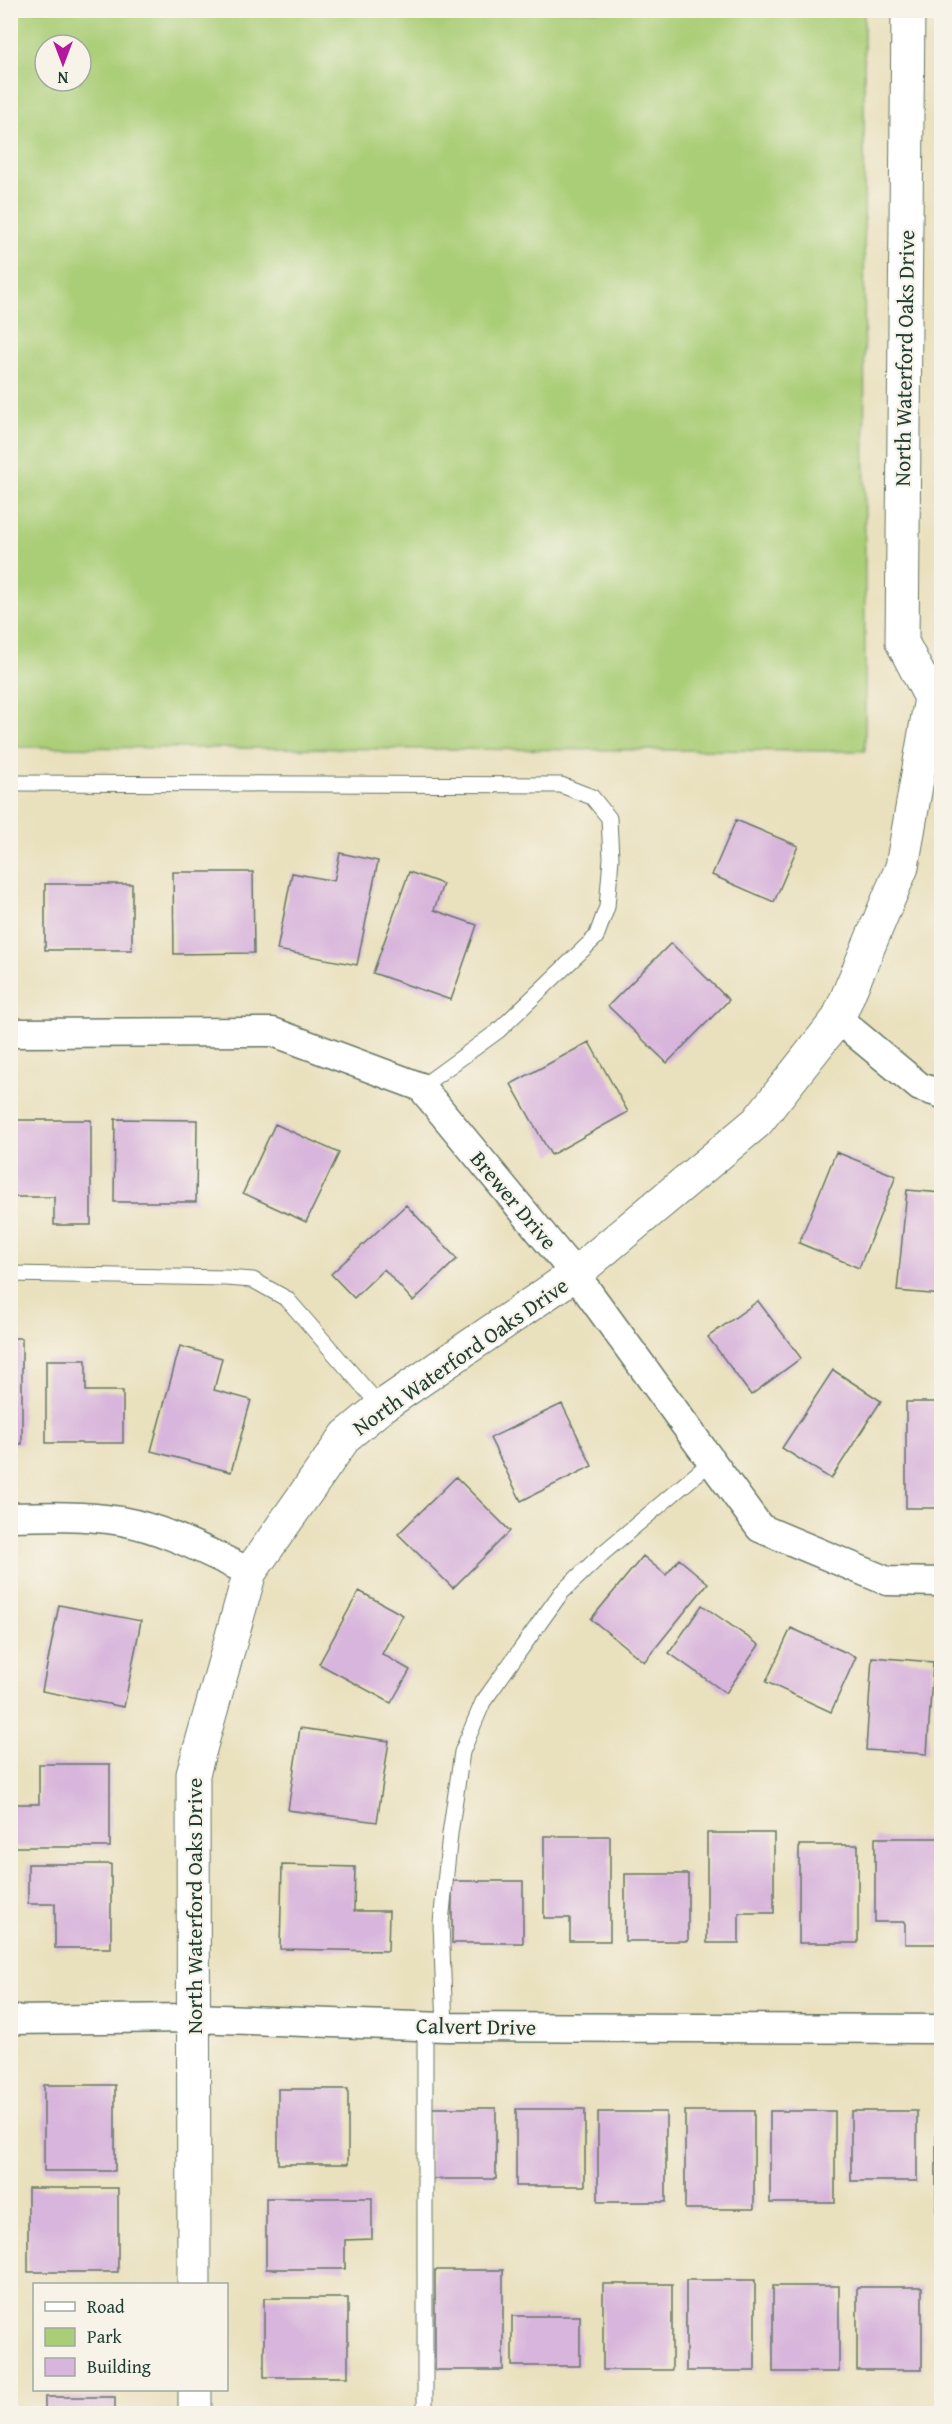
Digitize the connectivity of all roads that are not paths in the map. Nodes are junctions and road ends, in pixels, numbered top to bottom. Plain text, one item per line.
1 (908, 10) edge
2 (938, 693) edge
3 (10, 783) edge
4 (838, 1019) junction
5 (10, 1033) edge
6 (421, 1088) junction
7 (942, 1094) edge
8 (10, 1274) edge
9 (575, 1274) junction
10 (381, 1407) junction
11 (711, 1462) junction
12 (10, 1517) edge
13 (250, 1572) junction
14 (942, 1582) edge
15 (193, 2018) junction
16 (10, 2020) edge
17 (435, 2026) junction
18 (942, 2029) edge
19 (194, 2283) edge
20 (195, 2391) edge
21 (195, 2414) edge
22 (424, 2414) edge

1 - 2 street, North Waterford Oaks Drive
2 - 4 street, North Waterford Oaks Drive
3 - 6 lane
4 - 7 street
4 - 9 street, North Waterford Oaks Drive
5 - 6 street, Brewer Drive
6 - 9 street, Brewer Drive
8 - 10 lane
9 - 10 street, North Waterford Oaks Drive
9 - 11 street, Brewer Drive
10 - 13 street, North Waterford Oaks Drive
11 - 14 street, Brewer Drive
11 - 17 lane
12 - 13 street
13 - 15 street, North Waterford Oaks Drive
15 - 16 street, Calvert Drive
15 - 17 street, Calvert Drive
15 - 19 street, North Waterford Oaks Drive
17 - 18 street, Calvert Drive
17 - 22 lane
20 - 21 street

